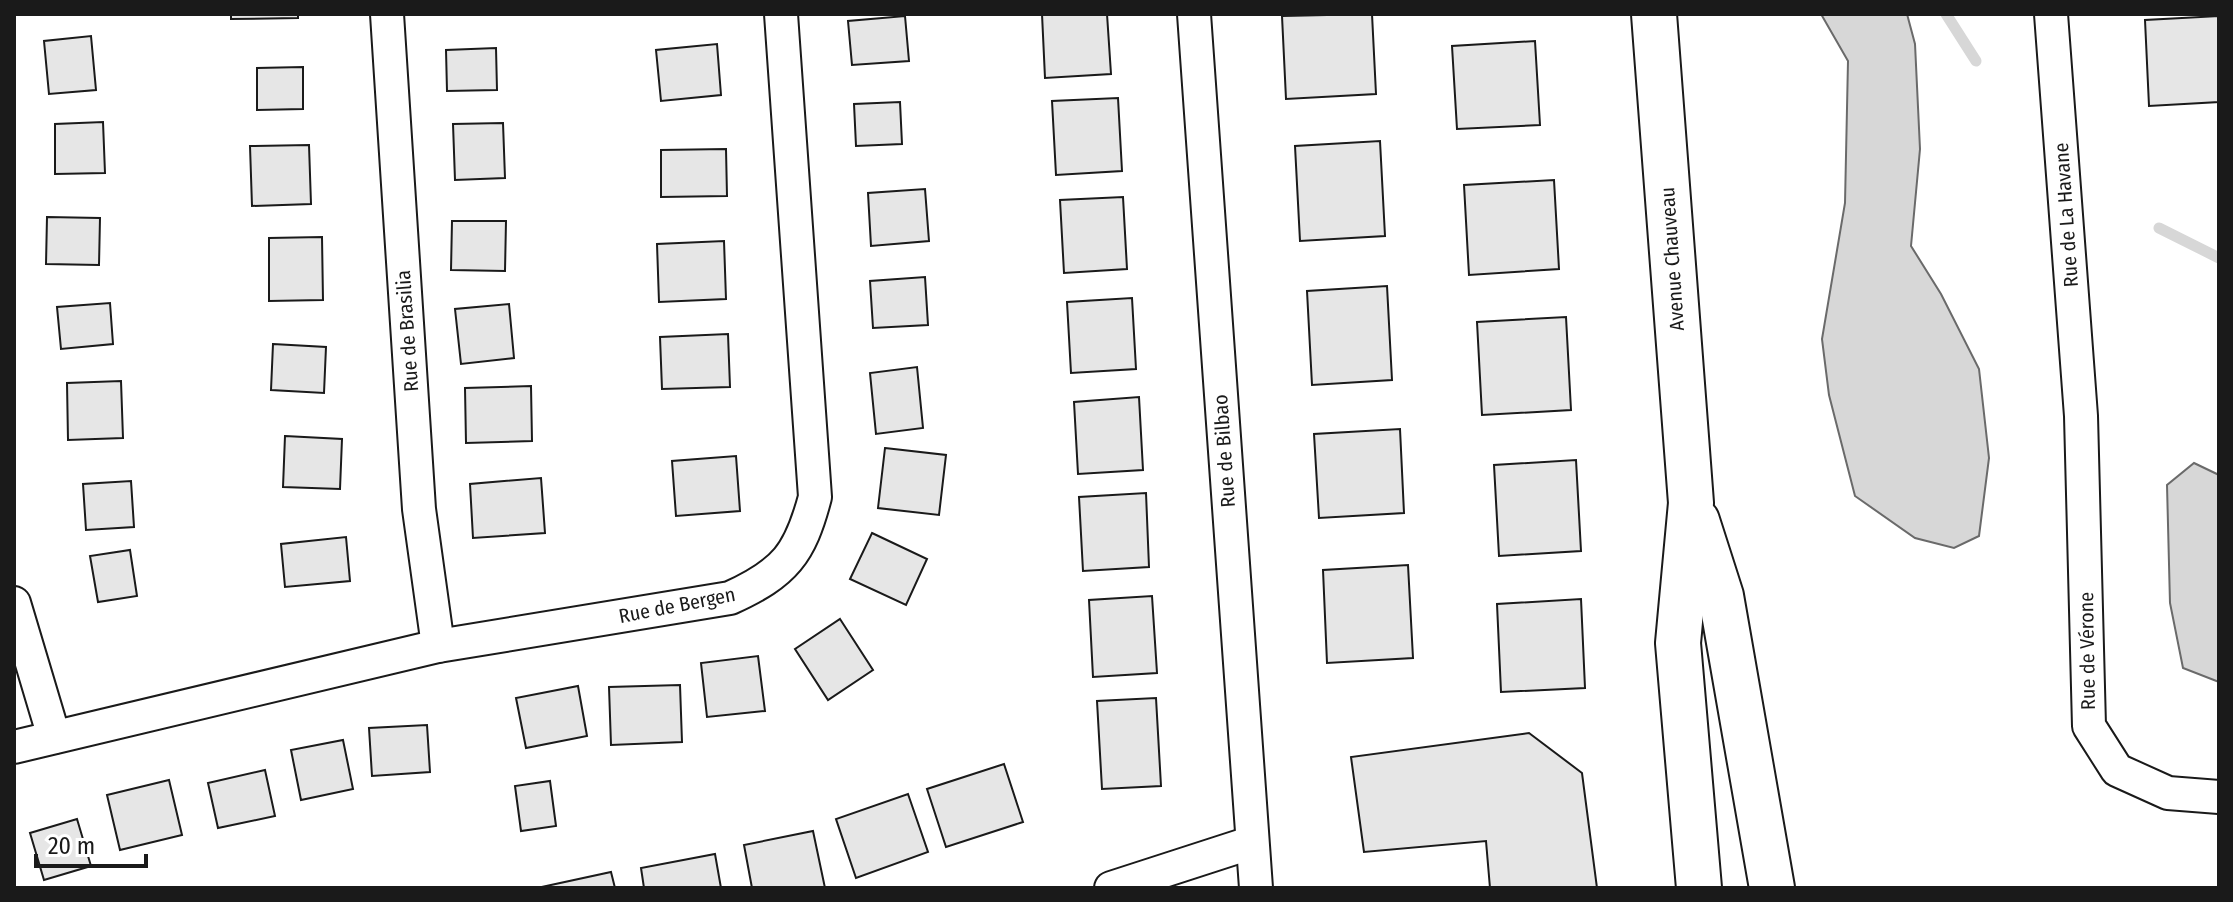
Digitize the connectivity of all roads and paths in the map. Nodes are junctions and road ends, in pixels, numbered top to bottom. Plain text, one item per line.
1 (387, 14) edge
2 (781, 14) edge
3 (1194, 14) edge
4 (1654, 14) edge
5 (2051, 14) edge
6 (2081, 416) joint
7 (1691, 503) junction
8 (14, 603) edge
9 (438, 646) junction
10 (54, 737) junction
11 (14, 747) edge
12 (2219, 797) edge
13 (1250, 843) junction
14 (1111, 888) edge
15 (1256, 888) edge
16 (1699, 888) edge
17 (1772, 888) edge

1 - 9 street, Rue de Brasilia
2 - 9 street, Rue de Bergen
3 - 13 street, Rue de Bilbao
4 - 7 main road, Avenue Chauveau
5 - 6 street, Rue de La Havane
6 - 12 street, Rue de Vérone
7 - 16 main road, Avenue Chauveau
7 - 17 main road, Avenue Chauveau
8 - 10 street
9 - 10 street, Rue de Bergen
10 - 11 street, Rue de Bergen
13 - 14 street
13 - 15 street, Rue de Bilbao

